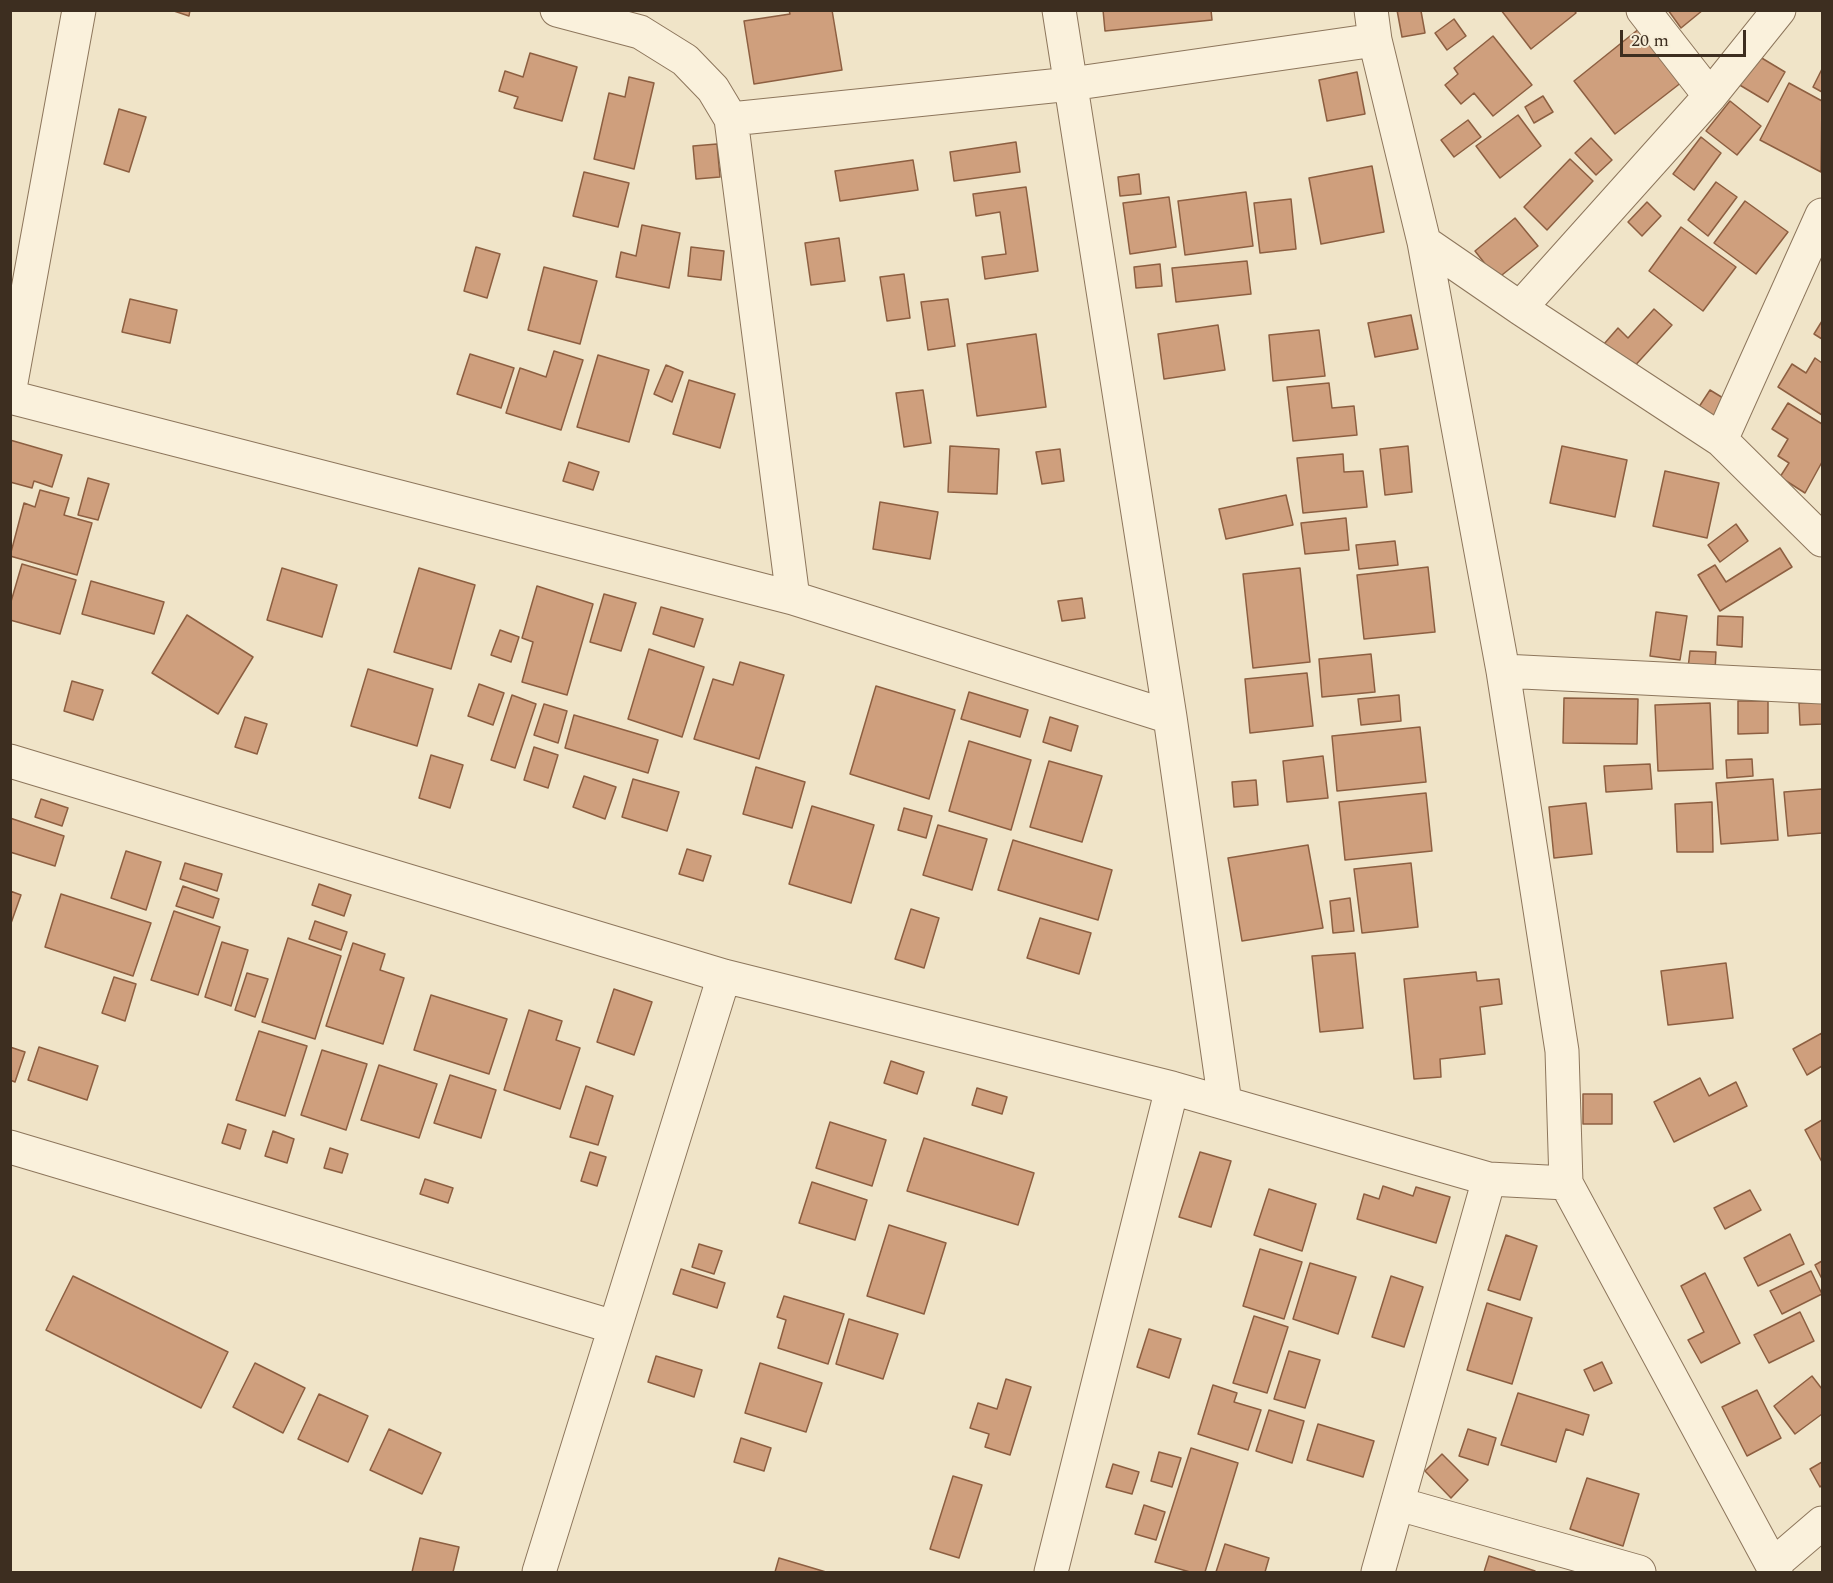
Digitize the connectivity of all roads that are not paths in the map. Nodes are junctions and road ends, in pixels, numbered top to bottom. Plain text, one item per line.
1 (79, 10) edge
2 (557, 10) edge
3 (1059, 10) edge
4 (1643, 10) edge
5 (1779, 10) edge
6 (1373, 25) edge
7 (1071, 84) junction
8 (1710, 96) junction
9 (731, 119) junction
10 (1822, 215) edge
11 (1424, 242) junction
12 (1520, 308) junction
13 (10, 388) edge
14 (10, 397) edge
15 (1721, 440) junction
16 (1822, 540) edge
17 (793, 598) junction
18 (1503, 671) junction
19 (1822, 687) edge
20 (1170, 717) junction
21 (10, 761) edge
22 (724, 976) junction
23 (1172, 1088) junction
24 (1225, 1103) junction
25 (10, 1147) edge
26 (1489, 1179) junction
27 (1566, 1183) junction
28 (614, 1327) junction
29 (1399, 1504) junction
30 (1822, 1523) edge
31 (1774, 1569) edge
32 (538, 1572) edge
33 (1051, 1572) edge
34 (1378, 1572) edge
35 (1639, 1572) edge

1 - 13 street
2 - 9 street
3 - 7 street
4 - 8 street
5 - 8 street
6 - 7 street
6 - 11 street
7 - 9 street
7 - 20 street
8 - 12 street
9 - 17 street
10 - 15 street
11 - 12 street
11 - 18 street
12 - 15 street
14 - 17 street
15 - 16 street
17 - 20 street
18 - 19 street
18 - 27 street
20 - 24 street
21 - 22 street
22 - 23 street
22 - 28 street
23 - 24 street
23 - 33 street
24 - 26 street
25 - 28 street
26 - 27 street
26 - 29 street
27 - 31 street
28 - 32 street
29 - 34 street
29 - 35 street
30 - 31 street

